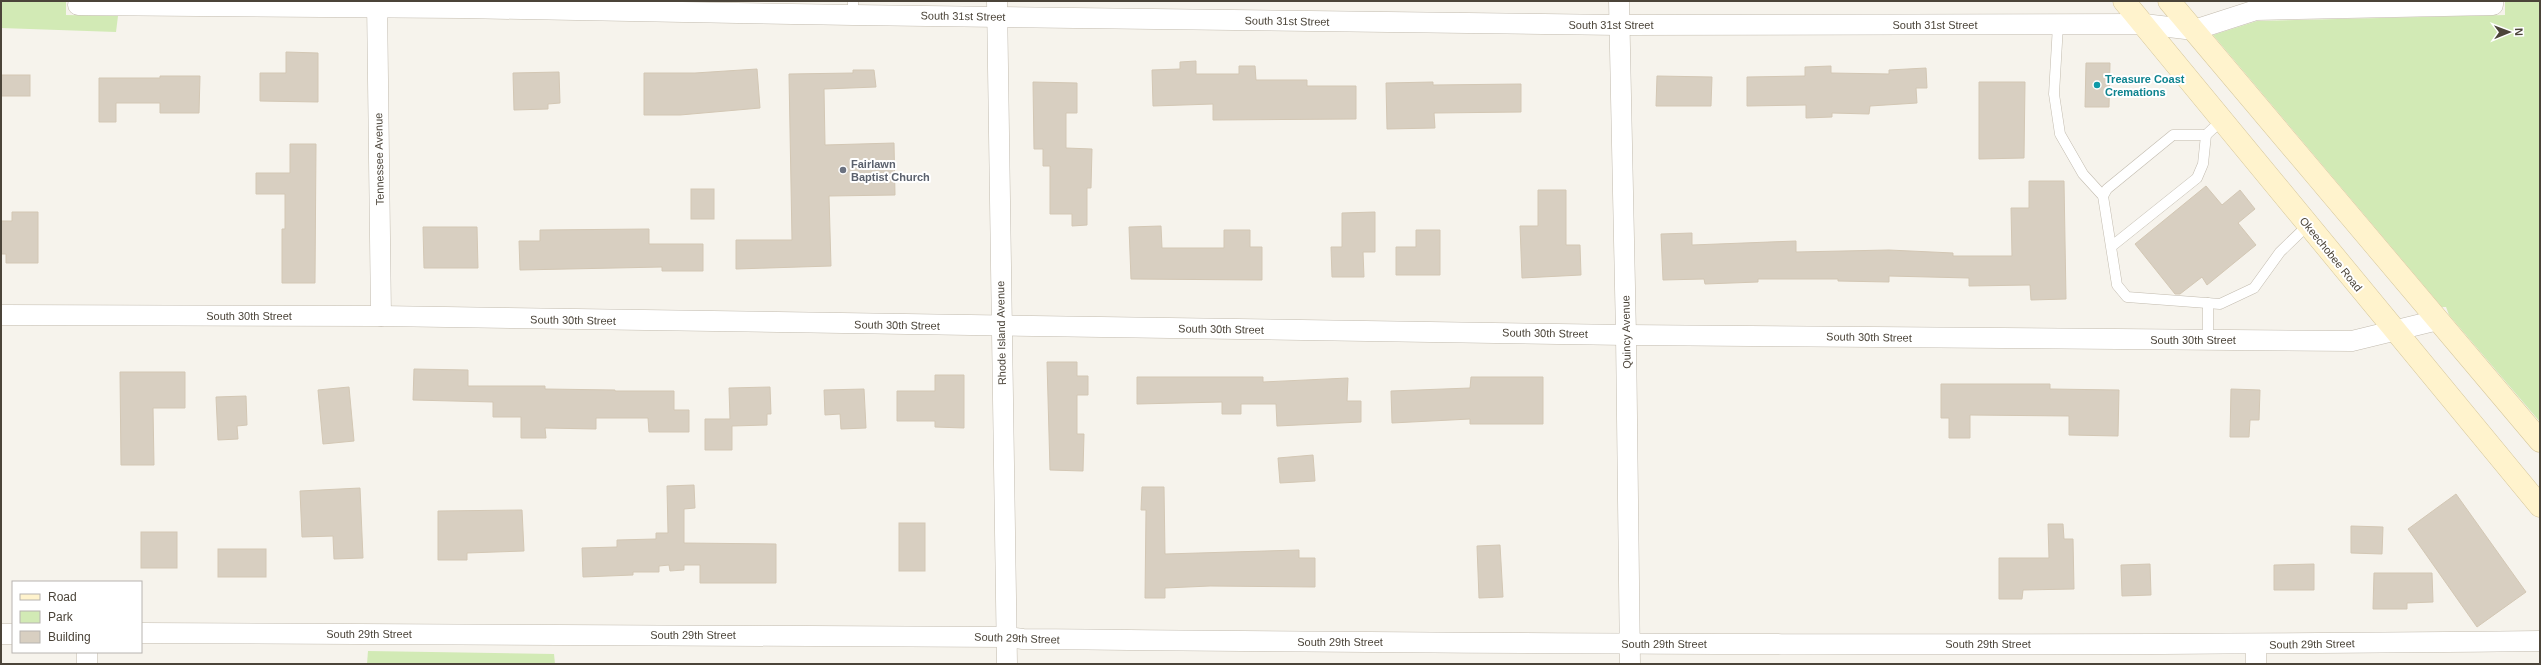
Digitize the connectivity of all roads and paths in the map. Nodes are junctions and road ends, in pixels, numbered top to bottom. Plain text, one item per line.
1 (1619, 1) edge
2 (2124, 1) edge
3 (2169, 1) edge
4 (2493, 3) edge
5 (377, 4) edge
6 (460, 4) edge
7 (78, 5) dead end
8 (853, 8) edge
9 (997, 9) edge
10 (2144, 24) junction
11 (1619, 25) junction
12 (2058, 25) junction
13 (2194, 30) junction
14 (2222, 120) junction
15 (2206, 135) junction
16 (2103, 196) junction
17 (2308, 225) junction
18 (2112, 246) junction
19 (2208, 303) junction
20 (1, 315) edge
21 (381, 316) junction
22 (2438, 320) junction
23 (1001, 326) junction
24 (2394, 331) junction
25 (1626, 334) junction
26 (2208, 340) junction
27 (2540, 441) edge
28 (2540, 506) edge
29 (142, 633) edge
30 (1, 634) edge
31 (12, 634) edge
32 (1007, 637) junction
33 (2540, 641) edge
34 (1630, 644) junction
35 (2256, 644) junction
36 (87, 653) edge
37 (87, 664) edge
38 (1007, 664) edge
39 (1630, 664) edge
40 (2256, 664) edge

1 - 11 street, Quincy Avenue
2 - 10 main road, Okeechobee Road
3 - 13 main road
4 - 13 street, South 31st Street
5 - 6 street, South 31st Street
5 - 7 street, South 31st Street
5 - 21 street, Tennessee Avenue
6 - 8 street, South 31st Street
8 - 9 street, South 31st Street
9 - 11 street, South 31st Street
9 - 23 street, Rhode Island Avenue
10 - 12 street, South 31st Street
10 - 13 street, South 31st Street
10 - 14 main road, Okeechobee Road
11 - 12 street, South 31st Street
11 - 25 street, Quincy Avenue
12 - 16 lane
13 - 22 main road
14 - 15 lane
14 - 17 main road, Okeechobee Road
15 - 16 lane
15 - 18 lane
16 - 18 lane
17 - 19 lane
17 - 24 main road, Okeechobee Road
18 - 19 lane
19 - 26 lane
20 - 21 street, South 30th Street
21 - 23 street, South 30th Street
22 - 24 street, South 30th Street
22 - 27 main road
23 - 25 street, South 30th Street
23 - 32 street, Rhode Island Avenue
24 - 26 street, South 30th Street
24 - 28 main road, Okeechobee Road
25 - 26 street, South 30th Street
25 - 34 street, Quincy Avenue
29 - 32 street, South 29th Street
30 - 31 street
32 - 34 street, South 29th Street
32 - 38 street, Rhode Island Avenue
33 - 35 street, South 29th Street
34 - 35 street, South 29th Street
34 - 39 street, Quincy Avenue
35 - 40 street
36 - 37 street

